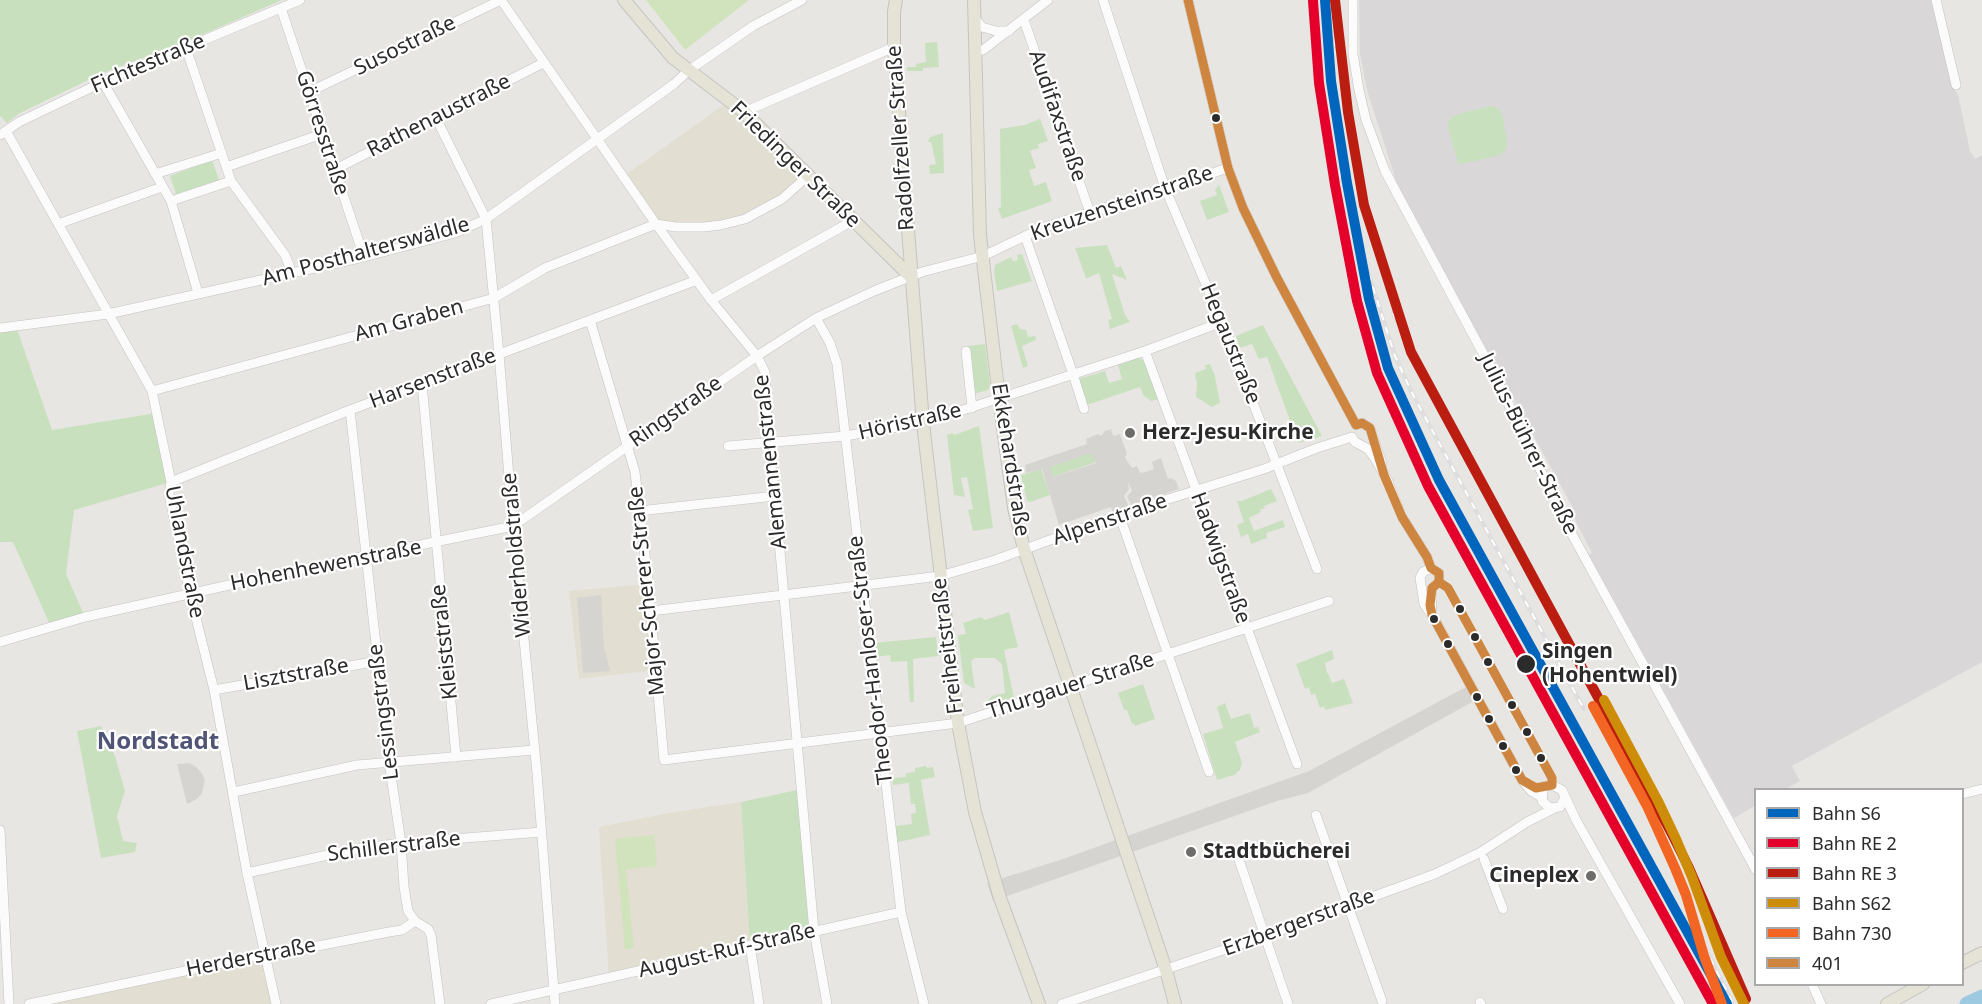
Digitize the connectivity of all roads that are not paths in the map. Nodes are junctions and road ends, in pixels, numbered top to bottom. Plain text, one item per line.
1 (300, 0) edge
2 (501, 0) edge
3 (802, 0) edge
4 (896, 0) edge
5 (974, 0) edge
6 (1048, 0) edge
7 (1103, 0) edge
8 (1188, 0) edge
9 (1353, 0) edge
10 (1936, 0) edge
11 (625, 2) edge
12 (281, 8) junction
13 (974, 18) junction
14 (1024, 20) junction
15 (1009, 31) junction
16 (894, 47) junction
17 (186, 48) junction
18 (974, 51) junction
19 (543, 63) junction
20 (688, 71) junction
21 (103, 82) junction
22 (1956, 85) dead end
23 (309, 92) junction
24 (744, 112) junction
25 (436, 118) junction
26 (3, 133) edge
27 (322, 134) junction
28 (597, 139) junction
29 (222, 153) junction
30 (226, 166) junction
31 (1228, 168) junction
32 (334, 170) junction
33 (155, 174) junction
34 (809, 175) junction
35 (231, 181) junction
36 (162, 187) junction
37 (1165, 188) junction
38 (171, 201) junction
39 (1090, 213) junction
40 (486, 219) junction
41 (854, 220) junction
42 (58, 224) junction
43 (656, 224) junction
44 (1025, 237) junction
45 (909, 248) junction
46 (983, 256) junction
47 (364, 257) junction
48 (890, 257) junction
49 (292, 273) junction
50 (911, 277) junction
51 (697, 280) junction
52 (198, 293) junction
53 (494, 298) junction
54 (711, 300) junction
55 (108, 314) junction
56 (816, 318) junction
57 (590, 320) junction
58 (1222, 322) junction
59 (0, 328) edge
60 (966, 351) dead end
61 (1144, 351) junction
62 (500, 354) junction
63 (757, 356) junction
64 (1073, 374) junction
65 (422, 383) junction
66 (152, 391) junction
67 (999, 398) junction
68 (972, 408) junction
69 (1083, 409) dead end
70 (350, 410) junction
71 (923, 423) junction
72 (1356, 425) junction
73 (1371, 434) junction
74 (845, 436) junction
75 (1352, 437) junction
76 (768, 442) junction
77 (1361, 444) junction
78 (628, 445) junction
79 (728, 446) dead end
80 (1277, 465) junction
81 (1384, 475) junction
82 (171, 482) junction
83 (1196, 492) junction
84 (775, 496) junction
85 (639, 511) junction
86 (1119, 514) junction
87 (513, 526) junction
88 (435, 543) junction
89 (1024, 549) junction
90 (366, 557) junction
91 (1431, 568) junction
92 (1317, 569) dead end
93 (940, 576) junction
94 (1422, 584) junction
95 (863, 587) junction
96 (1432, 588) junction
97 (190, 594) junction
98 (784, 596) junction
99 (1329, 601) dead end
100 (651, 611) junction
101 (1432, 615) junction
102 (1247, 628) junction
103 (0, 642) edge
104 (1167, 654) junction
105 (378, 661) junction
106 (1069, 686) junction
107 (214, 690) junction
108 (958, 723) junction
109 (879, 733) junction
110 (797, 744) junction
111 (534, 750) junction
112 (456, 758) junction
113 (664, 760) joint
114 (389, 762) junction
115 (1297, 764) dead end
116 (1209, 772) dead end
117 (1522, 780) junction
118 (1546, 788) junction
119 (1982, 789) edge
120 (234, 792) junction
121 (1964, 794) edge
122 (1565, 797) junction
123 (1541, 799) junction
124 (1555, 809) junction
125 (1316, 815) dead end
126 (1576, 820) junction
127 (1527, 822) junction
128 (0, 830) edge
129 (542, 832) junction
130 (401, 843) junction
131 (1236, 851) dead end
132 (1484, 860) dead end
133 (1, 865) edge
134 (1754, 865) edge
135 (247, 873) junction
136 (1348, 905) junction
137 (1503, 909) dead end
138 (901, 912) junction
139 (415, 921) junction
140 (814, 931) junction
141 (1265, 936) junction
142 (750, 945) junction
143 (1982, 952) edge
144 (264, 954) junction
145 (1964, 962) edge
146 (1166, 970) junction
147 (1813, 986) edge
148 (1919, 986) edge
149 (553, 990) junction
150 (85, 993) junction
151 (1382, 1001) dead end
152 (9, 1004) edge
153 (30, 1004) edge
154 (87, 1004) edge
155 (276, 1004) edge
156 (440, 1004) edge
157 (491, 1004) edge
158 (555, 1004) edge
159 (759, 1004) edge
160 (827, 1004) edge
161 (924, 1004) edge
162 (1039, 1004) edge
163 (1062, 1004) edge
164 (1175, 1004) edge
165 (1288, 1004) edge
166 (1680, 1004) edge
167 (1821, 1004) edge
168 (1887, 1004) edge

1 - 12 street, Fichtestraße
2 - 19 street, Alemannenstraße
2 - 23 street, Susostraße
3 - 20 street, Am Posthalterswäldle
4 - 16 main road, Radolfzeller Straße
5 - 13 main road, Ekkehardstraße
6 - 14 street
7 - 37 street, Hegaustraße
8 - 31 street
9 - 134 street, Julius-Bührer-Straße
10 - 22 street
11 - 20 main road, Friedinger Straße
12 - 17 street, Fichtestraße
12 - 23 street, Görresstraße
13 - 15 street
13 - 18 main road, Ekkehardstraße
14 - 15 street
14 - 39 street, Audifaxstraße
15 - 18 street
16 - 24 street
16 - 45 main road, Radolfzeller Straße
17 - 21 street, Fichtestraße
17 - 29 street
18 - 46 main road, Ekkehardstraße
19 - 25 street, Rathenaustraße
19 - 28 street, Alemannenstraße
20 - 24 main road, Friedinger Straße
20 - 28 street, Am Posthalterswäldle
21 - 26 street, Fichtestraße
21 - 33 street
23 - 27 street, Görresstraße
24 - 34 main road, Friedinger Straße
25 - 32 street, Rathenaustraße
25 - 40 street, Widerholdstraße
26 - 42 street, Uhlandstraße
27 - 30 street
27 - 32 street, Görresstraße
28 - 40 street, Am Posthalterswäldle
28 - 43 street, Alemannenstraße
29 - 30 street
29 - 33 street
30 - 35 street
31 - 37 street, Kreuzensteinstraße
31 - 72 street
32 - 47 street, Görresstraße
33 - 36 street
34 - 41 main road, Friedinger Straße
34 - 43 street
35 - 38 street
35 - 49 street
36 - 38 street
36 - 42 street
37 - 39 street, Kreuzensteinstraße
37 - 58 street, Hegaustraße
38 - 52 street
39 - 44 street, Kreuzensteinstraße
40 - 47 street, Am Posthalterswäldle
40 - 53 street, Widerholdstraße
41 - 48 main road, Friedinger Straße
41 - 54 street
42 - 55 street, Uhlandstraße
43 - 51 street, Alemannenstraße
43 - 53 street, Am Graben
44 - 46 street, Kreuzensteinstraße
44 - 64 street
45 - 48 main road
45 - 50 main road, Radolfzeller Straße
46 - 50 street, Ringstraße
46 - 67 main road, Ekkehardstraße
47 - 49 street, Am Posthalterswäldle
48 - 50 main road, Friedinger Straße
49 - 52 street, Am Posthalterswäldle
50 - 56 street, Ringstraße
50 - 71 main road, Freiheitstraße
51 - 54 street, Alemannenstraße
51 - 57 street, Harsenstraße
52 - 55 street, Am Posthalterswäldle
53 - 62 street, Widerholdstraße
53 - 66 street, Am Graben
54 - 63 street, Alemannenstraße
55 - 59 street, Am Posthalterswäldle
55 - 66 street, Uhlandstraße
56 - 63 street, Ringstraße
56 - 74 street, Theodor-Hanloser-Straße
57 - 62 street, Harsenstraße
57 - 78 street, Major-Scherer-Straße
58 - 61 street, Höristraße
58 - 80 street, Hegaustraße
60 - 68 street
61 - 64 street, Höristraße
61 - 83 street, Hadwigstraße
62 - 65 street, Harsenstraße
62 - 87 street, Widerholdstraße
63 - 76 street, Alemannenstraße
63 - 78 street, Ringstraße
64 - 67 street, Höristraße
64 - 69 street
65 - 70 street, Harsenstraße
65 - 88 street, Kleiststraße
66 - 82 street, Uhlandstraße
67 - 68 street, Höristraße
67 - 89 main road, Ekkehardstraße
68 - 71 street, Höristraße
70 - 82 street, Harsenstraße
70 - 90 street, Lessingstraße
71 - 74 street, Höristraße
71 - 93 main road, Freiheitstraße
72 - 73 street
72 - 75 street
73 - 77 street
73 - 81 street
74 - 76 street, Höristraße
74 - 95 street, Theodor-Hanloser-Straße
75 - 77 street
75 - 80 street, Alpenstraße
76 - 79 street, Höristraße
76 - 84 street, Alemannenstraße
77 - 81 street
78 - 85 street, Major-Scherer-Straße
78 - 87 street, Ringstraße
80 - 83 street, Alpenstraße
80 - 92 street, Hegaustraße
81 - 91 street
82 - 97 street, Uhlandstraße
83 - 86 street, Alpenstraße
83 - 102 street, Hadwigstraße
84 - 85 street
84 - 98 street, Alemannenstraße
85 - 100 street, Major-Scherer-Straße
86 - 89 street, Alpenstraße
86 - 104 street
87 - 88 street, Hohenhewenstraße
87 - 111 street, Widerholdstraße
88 - 90 street, Hohenhewenstraße
88 - 112 street, Kleiststraße
89 - 93 street, Alpenstraße
89 - 106 main road, Ekkehardstraße
90 - 97 street, Hohenhewenstraße
90 - 105 street, Lessingstraße
91 - 94 street
91 - 96 street
93 - 95 street, Alpenstraße
93 - 108 main road, Freiheitstraße
94 - 96 street
94 - 101 street
95 - 98 street, Alpenstraße
95 - 109 street, Theodor-Hanloser-Straße
96 - 101 street
97 - 103 street, Hohenhewenstraße
97 - 107 street, Uhlandstraße
98 - 100 street, Alpenstraße
98 - 110 street, Alemannenstraße
99 - 102 street, Thurgauer Straße
100 - 113 street, Major-Scherer-Straße
101 - 117 street
102 - 104 street, Thurgauer Straße
102 - 115 street, Hadwigstraße
104 - 106 street, Thurgauer Straße
104 - 116 street
105 - 107 street, Lisztstraße
105 - 114 street, Lessingstraße
106 - 108 street, Thurgauer Straße
106 - 146 main road, Ekkehardstraße
107 - 120 street, Uhlandstraße
108 - 109 street, Thurgauer Straße
108 - 162 main road, Freiheitstraße
109 - 110 street, Thurgauer Straße
109 - 138 street, Theodor-Hanloser-Straße
110 - 113 street, Thurgauer Straße
110 - 140 street, Alemannenstraße
111 - 112 street
111 - 129 street, Widerholdstraße
112 - 114 street
114 - 120 street
114 - 130 street, Lessingstraße
117 - 118 street
117 - 123 street
118 - 122 street
118 - 123 street
119 - 121 street
120 - 135 street, Uhlandstraße
122 - 124 street
122 - 126 street
123 - 124 street
123 - 127 street, Erzbergerstraße
124 - 126 street
124 - 127 street, Erzbergerstraße
125 - 136 street
126 - 166 street
127 - 136 street, Erzbergerstraße
128 - 133 street
129 - 130 street, Schillerstraße
129 - 149 street, Widerholdstraße
130 - 135 street, Schillerstraße
130 - 139 street, Lessingstraße
131 - 141 street
132 - 137 street
133 - 152 street
135 - 144 street, Uhlandstraße
136 - 141 street, Erzbergerstraße
136 - 151 street
138 - 140 street, August-Ruf-Straße
138 - 161 street, Theodor-Hanloser-Straße
139 - 144 street, Herderstraße
139 - 156 street, Lessingstraße
140 - 142 street, August-Ruf-Straße
140 - 160 street, Alemannenstraße
141 - 146 street, Erzbergerstraße
141 - 165 street
142 - 149 street, August-Ruf-Straße
142 - 159 street
143 - 145 main road
144 - 150 street, Herderstraße
144 - 155 street, Uhlandstraße
146 - 163 street, Erzbergerstraße
146 - 164 main road, Ekkehardstraße
147 - 167 street
148 - 168 main road
149 - 157 street, August-Ruf-Straße
149 - 158 street, Widerholdstraße
150 - 153 street, Herderstraße
150 - 154 street

